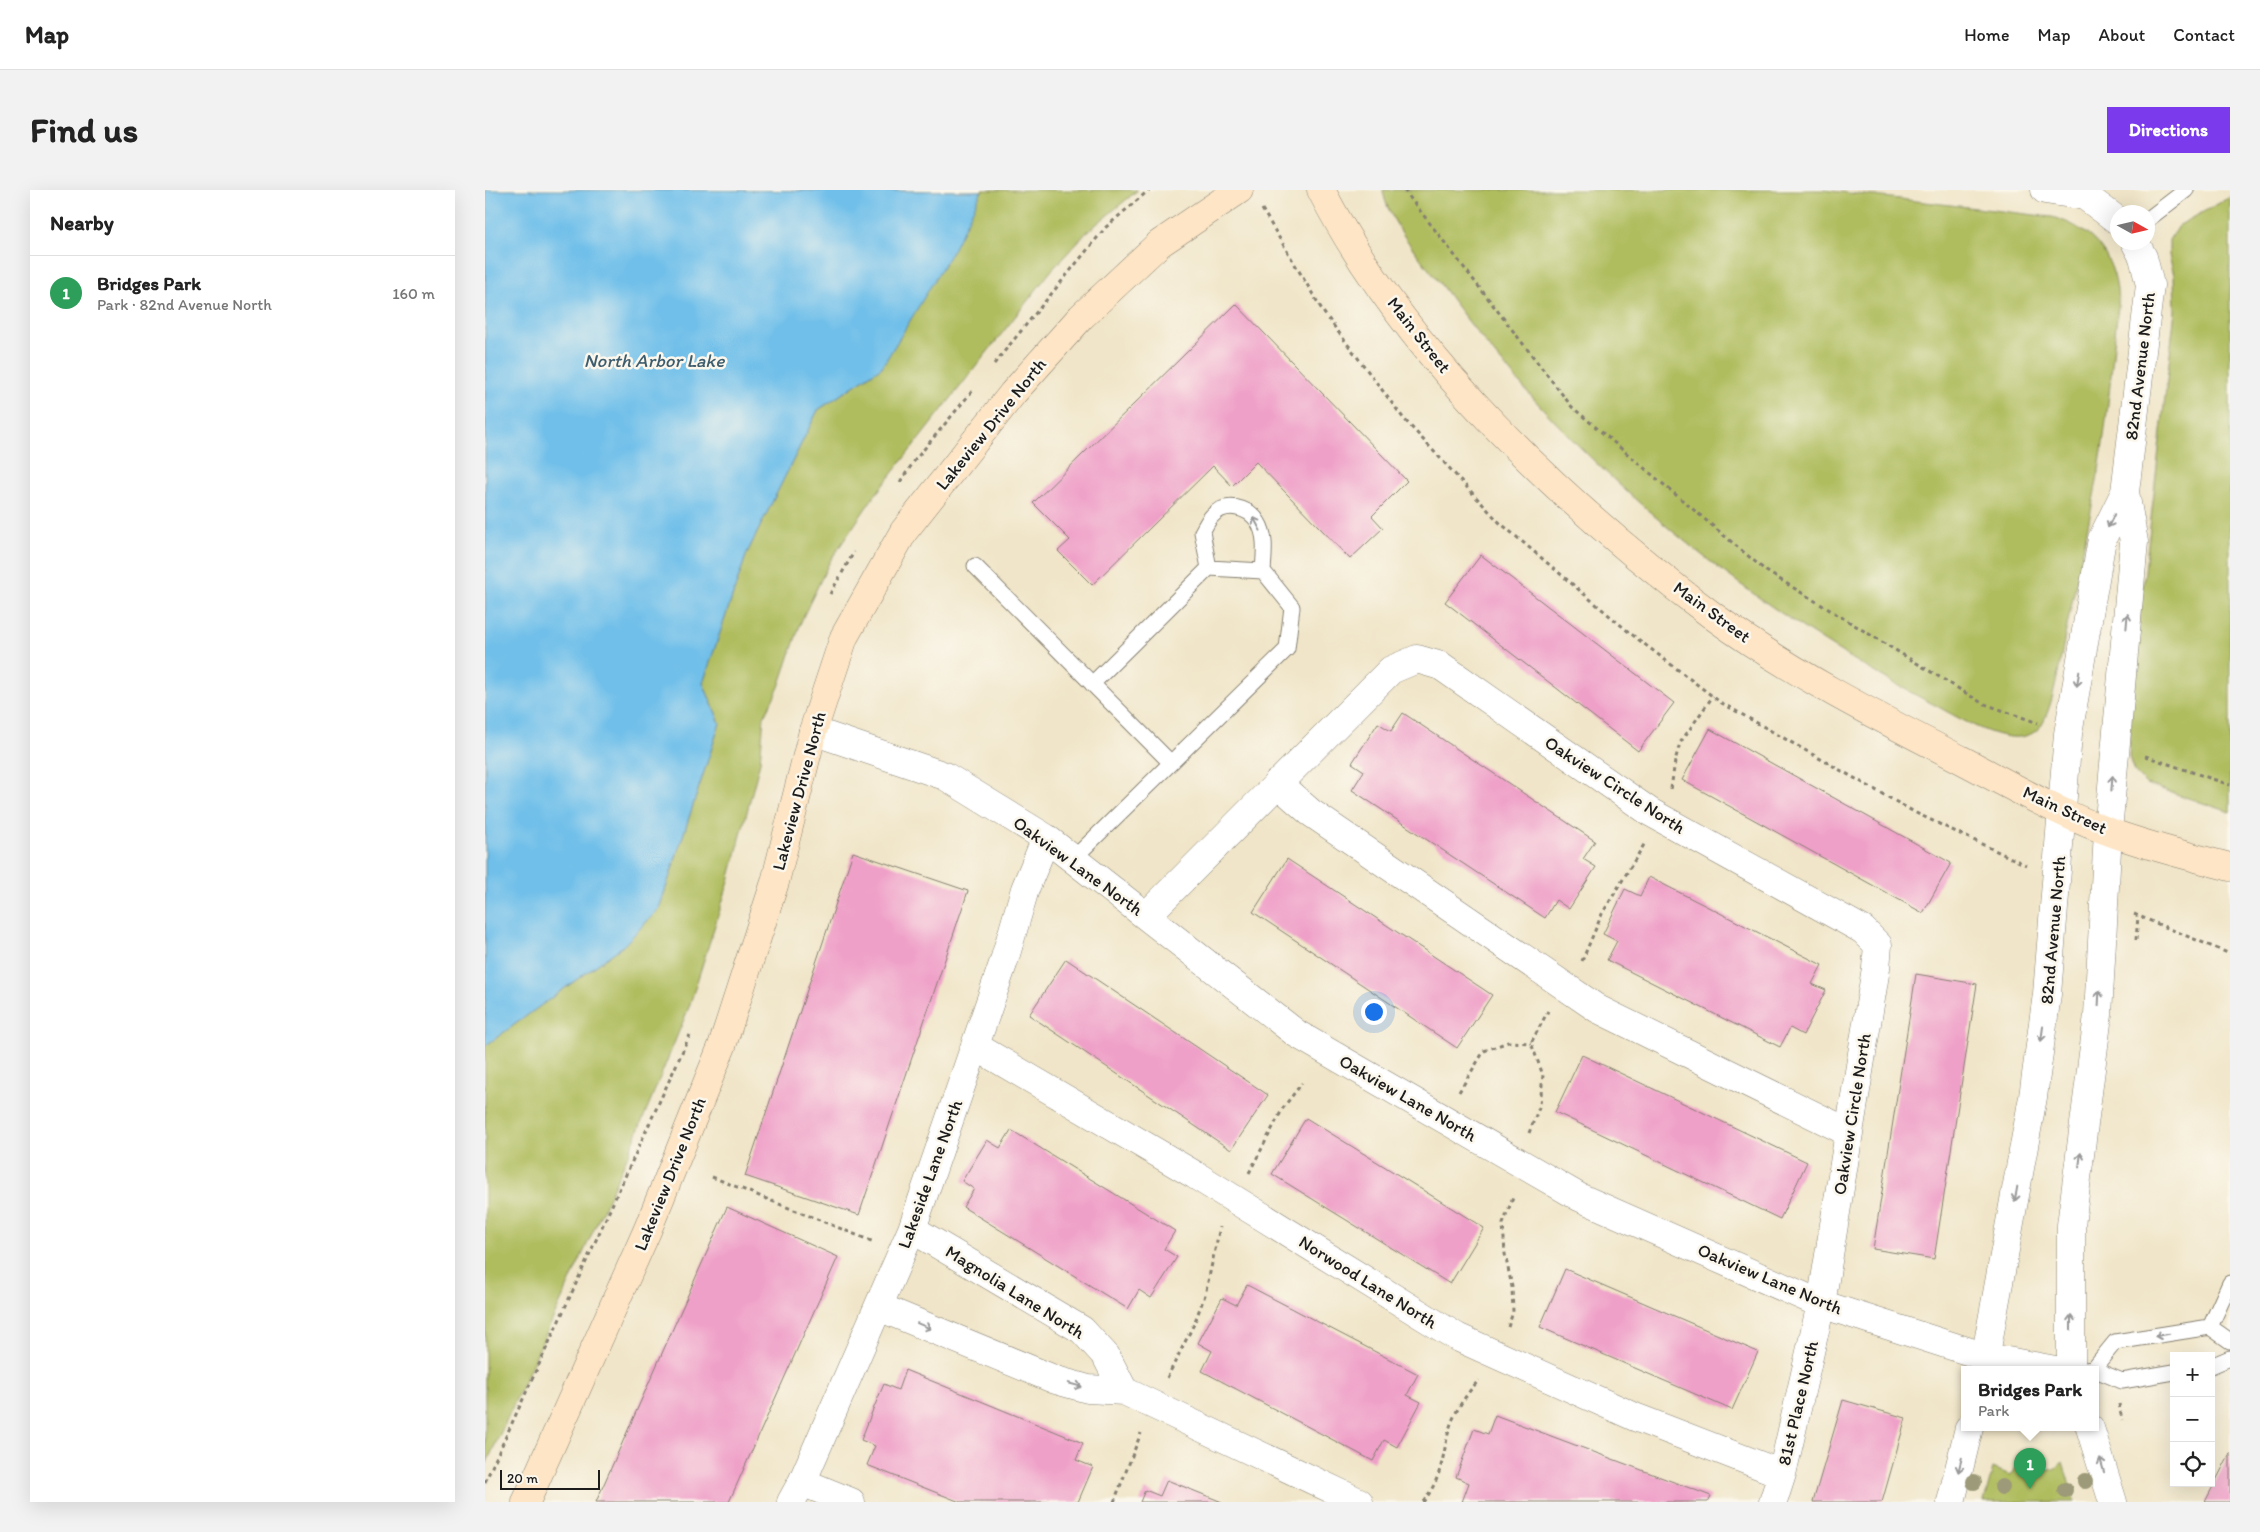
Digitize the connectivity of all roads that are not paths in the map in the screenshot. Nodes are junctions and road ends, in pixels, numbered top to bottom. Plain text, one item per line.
1 (1239, 190) edge
2 (1321, 190) edge
3 (2045, 190) edge
4 (2186, 190) edge
5 (2110, 213) edge
6 (2155, 214) edge
7 (2139, 250) edge
8 (2125, 492) junction
9 (975, 566) dead end
10 (1209, 568) junction
11 (1263, 571) junction
12 (1092, 684) junction
13 (813, 731) junction
14 (1171, 763) junction
15 (1277, 783) junction
16 (2063, 811) junction
17 (2108, 831) junction
18 (1046, 838) junction
19 (1073, 859) junction
20 (2230, 867) edge
21 (1146, 916) junction
22 (975, 1046) junction
23 (1848, 1132) junction
24 (912, 1229) junction
25 (2230, 1284) edge
26 (1821, 1304) junction
27 (879, 1307) junction
28 (2210, 1327) junction
29 (2230, 1341) edge
30 (2230, 1358) edge
31 (1985, 1364) edge
32 (2215, 1364) edge
33 (2008, 1366) edge
34 (2083, 1366) edge
35 (2088, 1366) edge
36 (2170, 1373) edge
37 (2099, 1374) edge
38 (1125, 1391) junction
39 (1968, 1431) edge
40 (2091, 1431) edge
41 (1782, 1474) junction
42 (797, 1492) edge
43 (527, 1502) edge
44 (851, 1502) edge
45 (1359, 1502) edge
46 (1773, 1502) edge
47 (1951, 1502) edge
48 (2113, 1502) edge

1 - 13 street, Lakeview Drive North
2 - 16 street, Main Street
3 - 5 street
4 - 6 lane
7 - 8 street, 82nd Avenue North
8 -> 16 street, 82nd Avenue North
17 -> 8 street, 82nd Avenue North
9 - 12 lane
10 - 11 lane
11 -> 10 lane
10 - 12 lane
11 - 14 lane
12 - 14 lane
13 - 18 street, Oakview Lane North
13 - 43 street, Lakeview Drive North
14 - 19 lane
15 - 21 street, Oakview Circle North
15 - 23 street
15 - 23 street, Oakview Circle North
16 - 17 street, Main Street
16 -> 31 street, 82nd Avenue North
17 - 20 street, Main Street
34 -> 17 street, 82nd Avenue North
18 - 19 street, Oakview Lane North
18 - 22 street, Lakeside Lane North
19 - 21 street, Oakview Lane North
21 - 26 street, Oakview Lane North
22 - 24 street, Lakeside Lane North
22 - 41 street, Norwood Lane North
23 - 26 street, Oakview Circle North
24 - 27 street, Lakeside Lane North
24 - 38 street, Magnolia Lane North
25 - 28 lane
26 - 31 street, Oakview Lane North
26 - 41 street, 81st Place North
27 -> 38 street
27 - 42 street, Lakeside Lane North
28 - 29 lane
28 -> 35 lane
30 - 32 lane
31 - 33 street, Oakview Lane North
36 - 37 lane
38 - 45 street
39 -> 47 street
48 -> 40 street
41 - 46 street, 81st Place North
42 - 44 street

